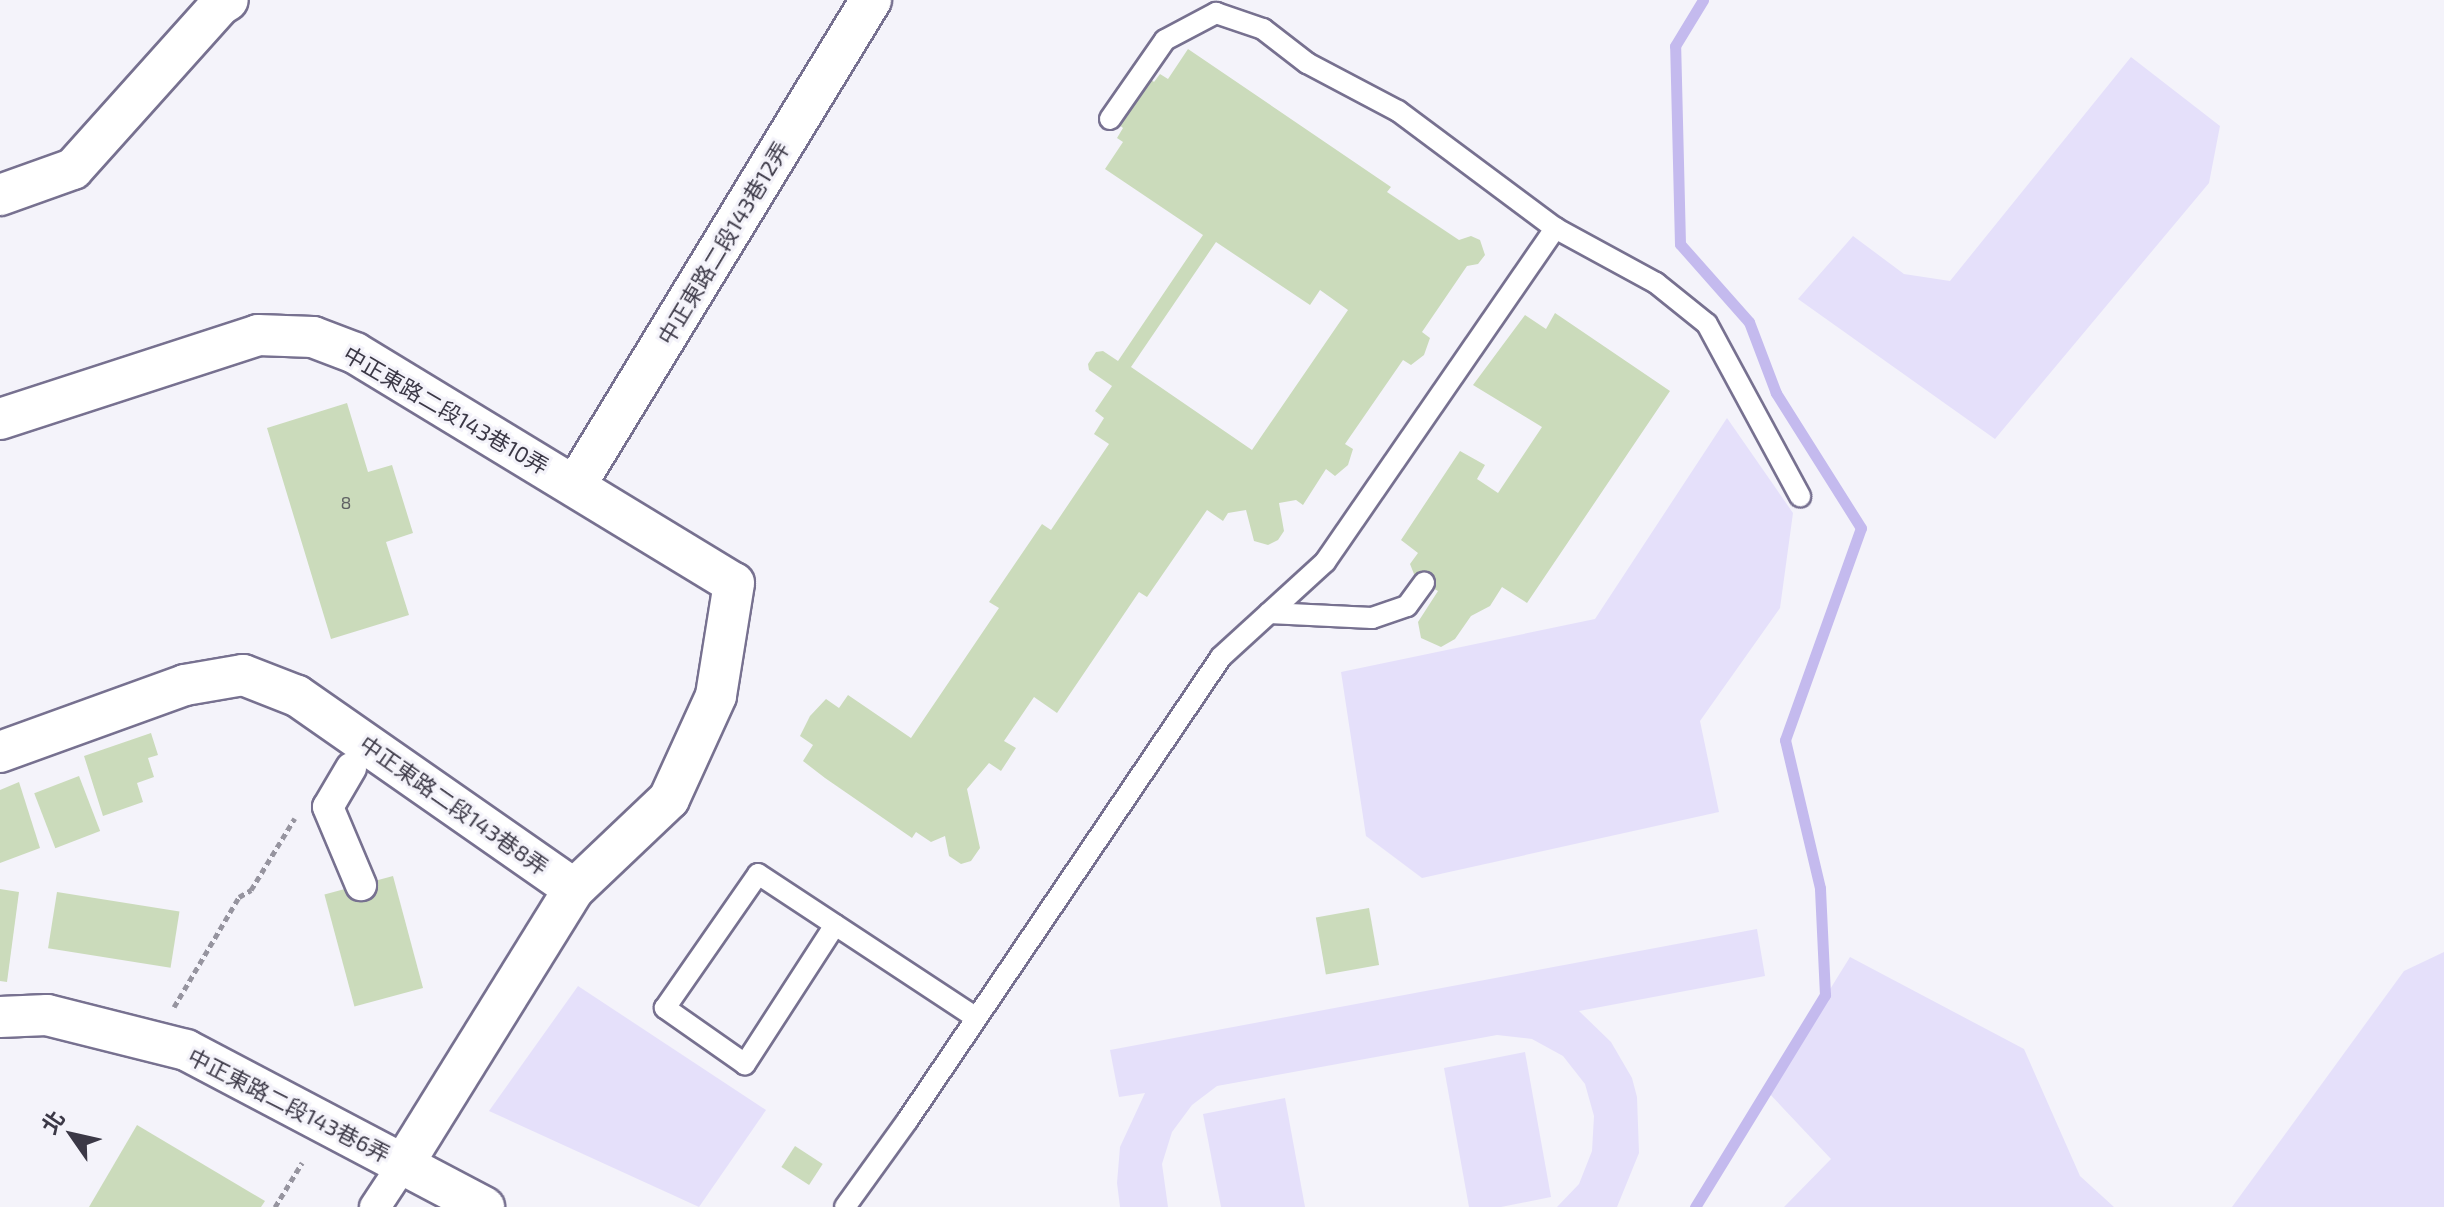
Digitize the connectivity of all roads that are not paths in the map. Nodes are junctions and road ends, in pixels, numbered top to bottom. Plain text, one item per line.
1 (228, 0) edge
2 (871, 0) edge
3 (1110, 119) dead end
4 (0, 195) edge
5 (1555, 228) junction
6 (0, 419) edge
7 (575, 486) junction
8 (1800, 496) dead end
9 (1424, 583) dead end
10 (1269, 613) junction
11 (0, 752) edge
12 (351, 768) dead end
13 (361, 885) dead end
14 (574, 889) junction
15 (835, 925) junction
16 (0, 1017) edge
17 (976, 1018) junction
18 (404, 1163) junction
19 (375, 1207) edge
20 (484, 1207) edge
21 (845, 1207) edge

1 - 4 street
2 - 7 street, 中正東路二段143巷12弄
3 - 5 lane
5 - 8 lane
5 - 10 lane
6 - 7 street, 中正東路二段143巷10弄
7 - 14 street, 中正東路二段143巷10弄
9 - 10 lane
10 - 17 lane
11 - 14 street, 中正東路二段143巷8弄
12 - 13 street
14 - 18 street, 中正東路二段143巷6弄
15 - 15 lane
15 - 17 lane
16 - 18 street, 中正東路二段143巷6弄
17 - 21 lane
18 - 19 street
18 - 20 street

